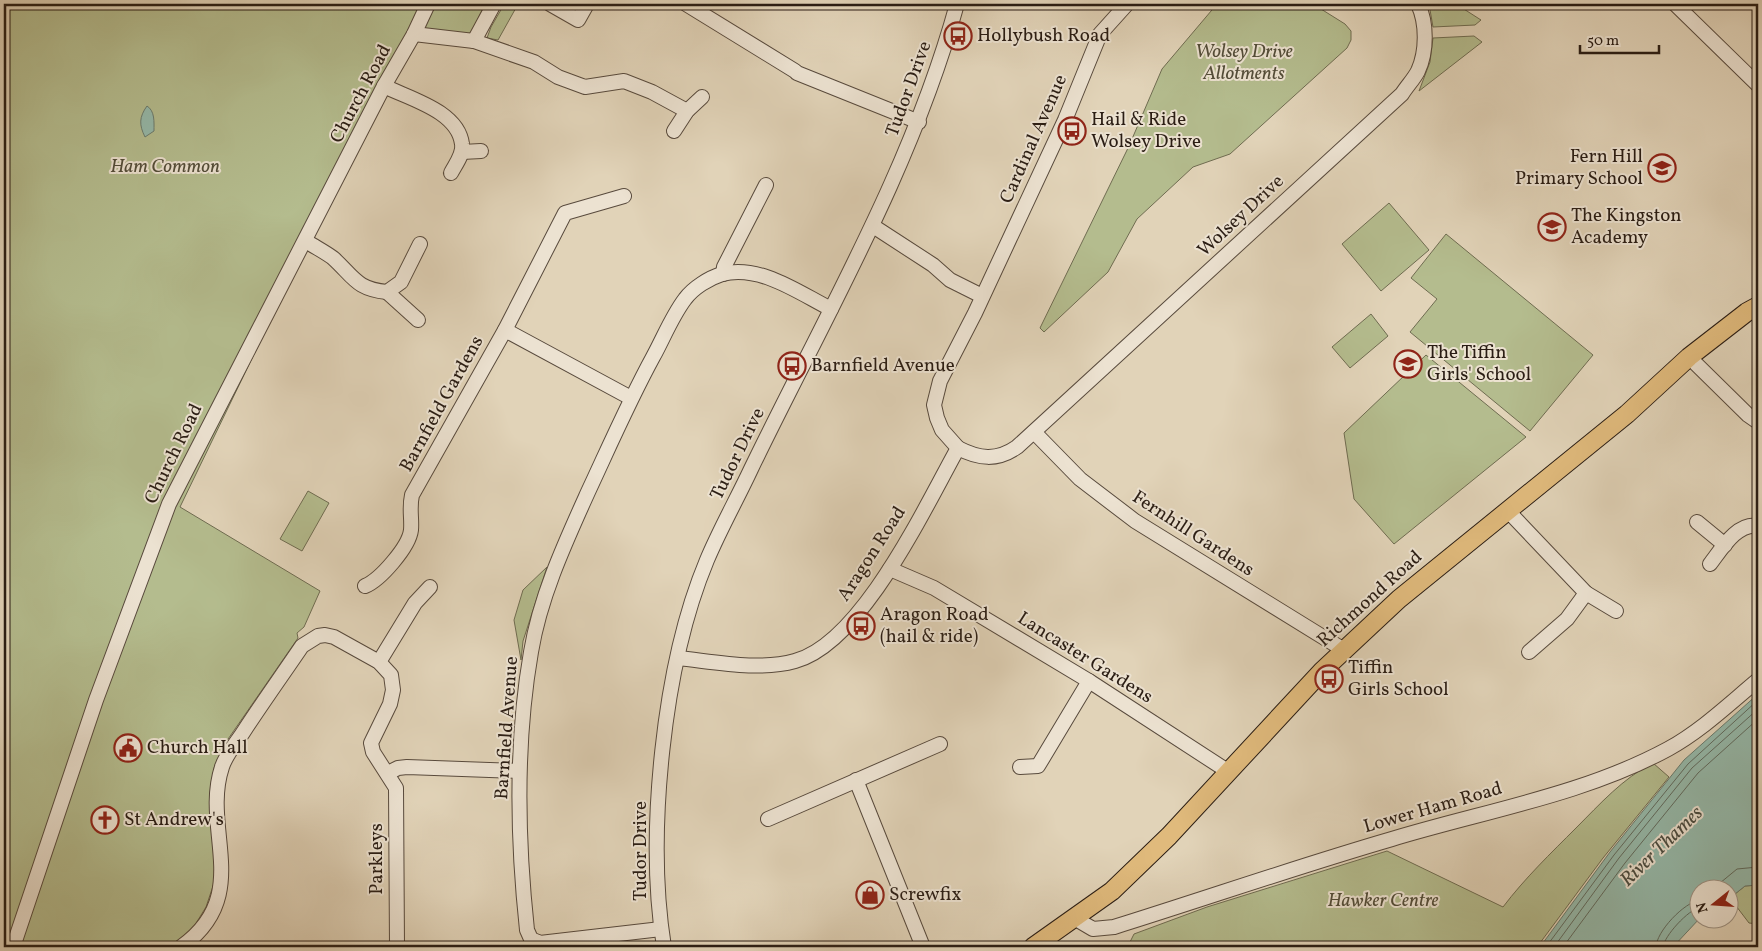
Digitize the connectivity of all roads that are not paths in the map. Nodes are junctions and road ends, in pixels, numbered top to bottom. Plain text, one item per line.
1 (428, 4) edge
2 (494, 4) edge
3 (550, 4) edge
4 (587, 4) edge
5 (686, 4) edge
6 (957, 4) edge
7 (1127, 4) edge
8 (1418, 4) edge
9 (1675, 4) edge
10 (414, 34) junction
11 (474, 41) junction
12 (1758, 85) edge
13 (384, 86) junction
14 (702, 98) dead end
15 (687, 111) junction
16 (919, 122) junction
17 (674, 131) dead end
18 (480, 150) dead end
19 (462, 152) junction
20 (451, 173) dead end
21 (766, 185) dead end
22 (624, 196) dead end
23 (873, 226) junction
24 (306, 241) junction
25 (420, 244) dead end
26 (723, 274) junction
27 (387, 292) junction
28 (982, 296) junction
29 (1758, 306) edge
30 (831, 309) junction
31 (418, 320) dead end
32 (505, 330) junction
33 (1689, 357) junction
34 (631, 398) junction
35 (1758, 422) edge
36 (1034, 432) junction
37 (958, 448) junction
38 (1507, 510) junction
39 (1697, 522) dead end
40 (1758, 526) edge
41 (1725, 545) junction
42 (1710, 564) dead end
43 (890, 569) junction
44 (365, 586) dead end
45 (430, 587) dead end
46 (1586, 593) junction
47 (1616, 611) dead end
48 (1344, 650) junction
49 (1529, 652) dead end
50 (678, 658) junction
51 (379, 662) junction
52 (1758, 680) edge
53 (1089, 681) junction
54 (940, 744) dead end
55 (1020, 766) dead end
56 (519, 771) junction
57 (1229, 772) junction
58 (388, 773) junction
59 (856, 780) junction
60 (768, 819) dead end
61 (1080, 916) junction
62 (661, 929) junction
63 (528, 943) edge
64 (13, 947) edge
65 (181, 947) edge
66 (396, 947) edge
67 (664, 947) edge
68 (924, 947) edge
69 (1033, 947) edge

1 - 10 street, Church Road
2 - 11 street
3 - 4 street
5 - 16 street
6 - 16 street, Tudor Drive
7 - 28 street, Cardinal Avenue
8 - 36 street, Wolsey Drive
9 - 12 street
10 - 11 street
10 - 13 street, Church Road
11 - 15 street
13 - 19 street
13 - 24 street, Church Road
14 - 15 street
15 - 17 street
16 - 23 street, Tudor Drive
18 - 19 street
19 - 20 street
21 - 26 street
22 - 32 street, Barnfield Gardens
23 - 28 street
23 - 30 street, Tudor Drive
24 - 27 street
24 - 64 street, Church Road
25 - 27 street
26 - 30 street, Barnfield Avenue
26 - 34 street, Barnfield Avenue
27 - 31 street
28 - 37 street
29 - 33 main road, Richmond Road
30 - 50 street, Tudor Drive
32 - 34 street, Barnfield Gardens
32 - 44 street, Barnfield Gardens
33 - 35 street
33 - 38 main road, Richmond Road
34 - 56 street, Barnfield Avenue
36 - 37 street
36 - 48 street, Fernhill Gardens
37 - 43 street, Aragon Road
38 - 46 street
38 - 48 main road, Richmond Road
39 - 41 street
40 - 41 street
41 - 42 street
43 - 50 street, Aragon Road
43 - 53 street, Lancaster Gardens
45 - 51 street
46 - 47 street
46 - 49 street
48 - 57 main road, Richmond Road
50 - 62 street, Tudor Drive
51 - 58 street, Parkleys
51 - 65 street
52 - 61 street, Lower Ham Road
53 - 55 street
53 - 57 street, Lancaster Gardens
54 - 59 street
56 - 58 street
56 - 63 street, Barnfield Avenue
57 - 61 main road, Richmond Road
58 - 66 street, Parkleys
59 - 60 street
59 - 68 street
61 - 69 main road, Richmond Road
62 - 63 street, Barnfield Avenue
62 - 67 street, Tudor Drive

